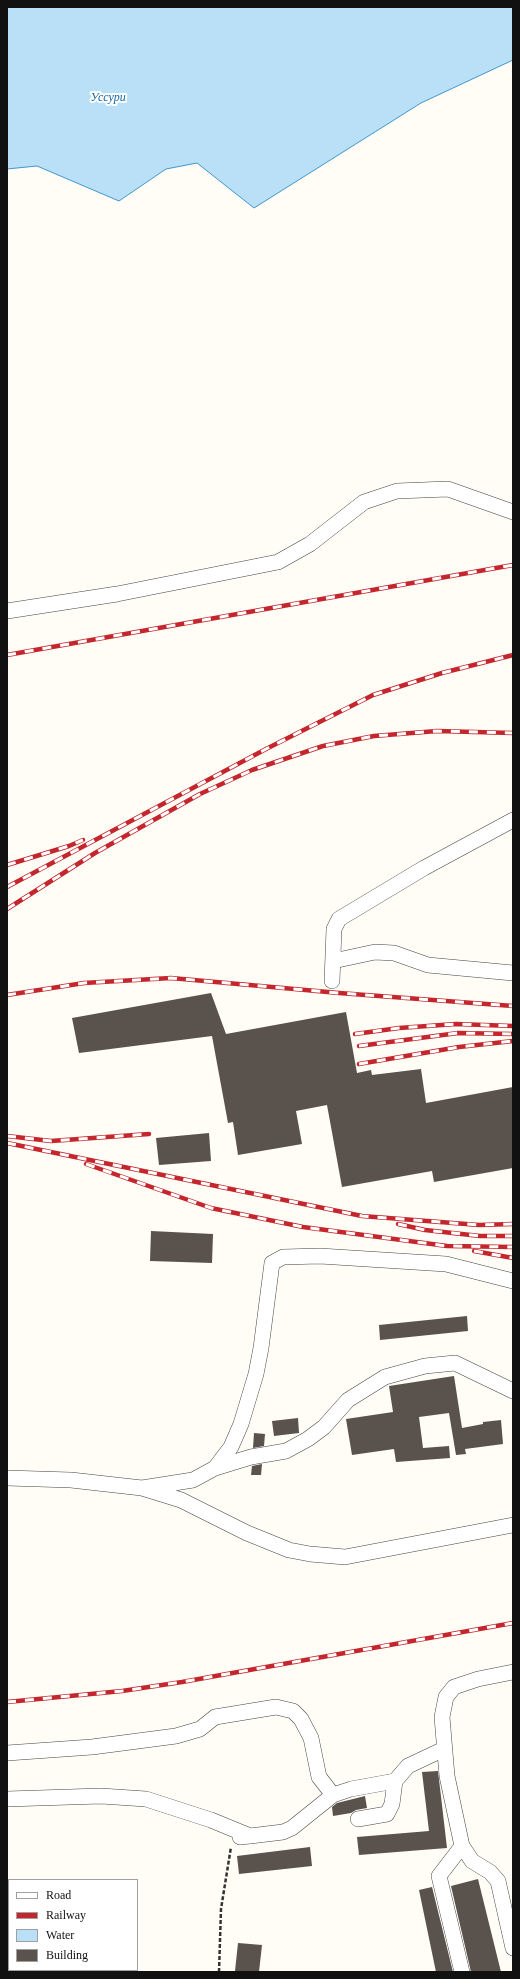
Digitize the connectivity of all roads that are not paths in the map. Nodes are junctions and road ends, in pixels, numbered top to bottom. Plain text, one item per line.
1 (513, 512) edge
2 (7, 611) edge
3 (513, 820) edge
4 (333, 961) junction
5 (513, 973) edge
6 (332, 981) dead end
7 (513, 1281) edge
8 (513, 1391) edge
9 (216, 1468) junction
10 (7, 1478) edge
11 (142, 1488) junction
12 (513, 1525) edge
13 (513, 1672) edge
14 (444, 1749) junction
15 (7, 1753) edge
16 (395, 1781) junction
17 (333, 1795) junction
18 (7, 1799) edge
19 (358, 1819) dead end
20 (462, 1846) junction
21 (513, 1948) edge
22 (462, 1972) edge

1 - 2 street
3 - 4 street
4 - 5 street
4 - 6 street
7 - 9 street
8 - 9 street
9 - 11 street
10 - 11 street
11 - 12 street
13 - 14 street
14 - 16 street
14 - 20 street
15 - 17 street
16 - 17 street
16 - 19 street
17 - 18 street
20 - 21 street
20 - 22 street

